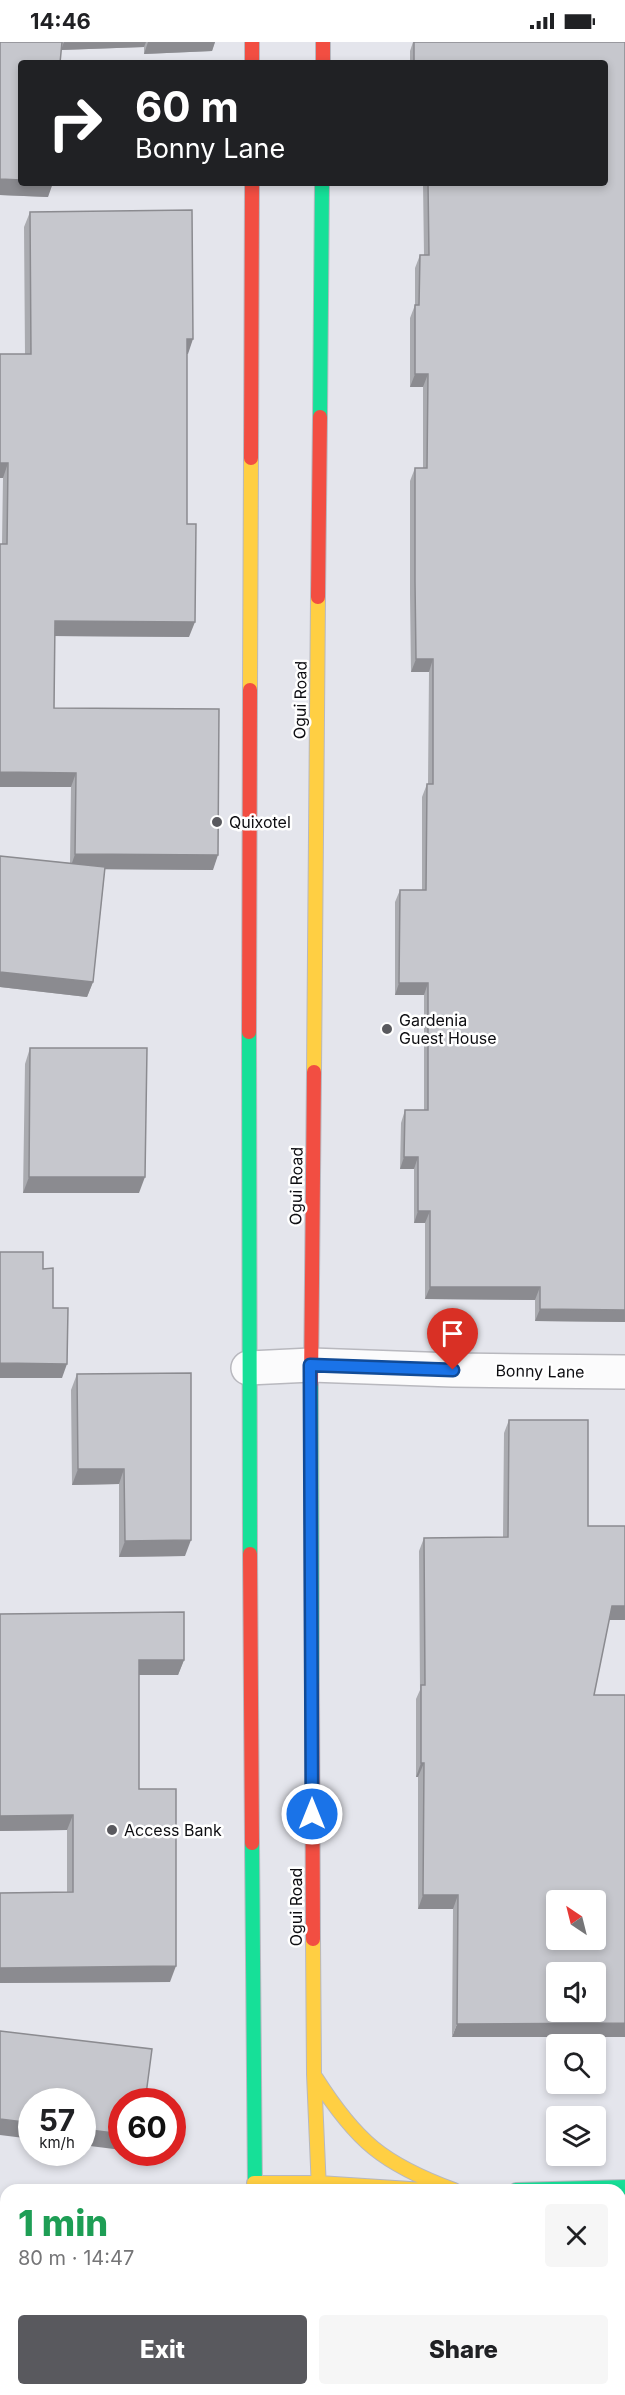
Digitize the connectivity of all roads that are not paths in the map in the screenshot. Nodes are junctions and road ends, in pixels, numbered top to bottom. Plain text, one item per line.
1 (252, 42) edge
2 (323, 42) edge
3 (252, 60) edge
4 (323, 60) edge
5 (252, 186) edge
6 (322, 186) edge
7 (310, 1365) junction
8 (248, 1368) junction
9 (625, 1372) edge
10 (314, 2074) junction
11 (254, 2184) edge
12 (319, 2184) edge
13 (438, 2184) edge

1 - 3 main road
2 - 4 main road
5 - 8 main road
6 - 7 main road, Ogui Road
7 - 8 street, Bonny Lane
7 - 9 street, Bonny Lane
7 - 10 main road, Ogui Road
8 - 11 main road
10 - 12 main road, Ogui Road
10 - 13 main road

